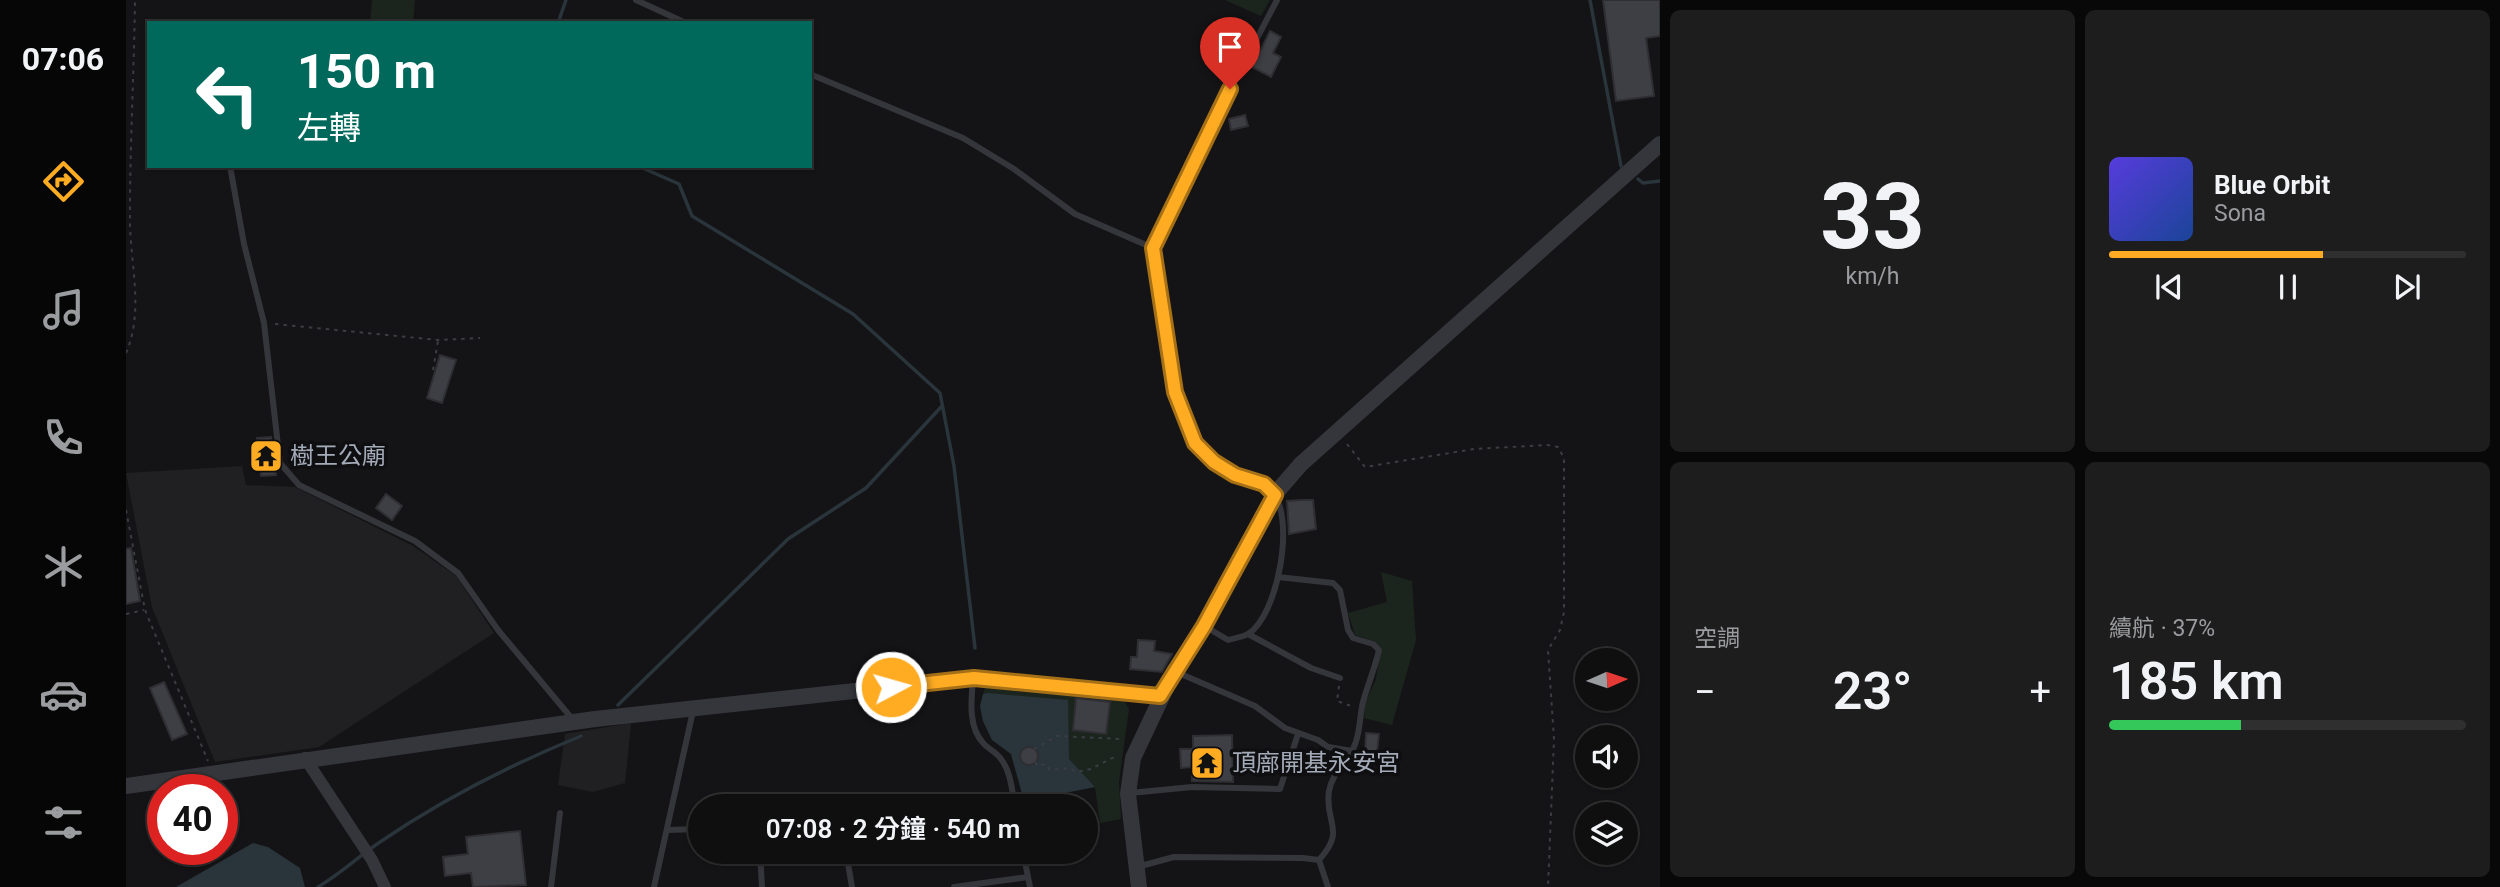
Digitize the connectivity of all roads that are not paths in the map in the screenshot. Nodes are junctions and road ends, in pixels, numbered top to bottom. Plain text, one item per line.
1 (636, 0) edge
2 (1277, 0) edge
3 (682, 21) edge
4 (812, 75) edge
5 (1660, 144) edge
6 (230, 168) edge
7 (1153, 248) junction
8 (1275, 495) junction
9 (1278, 577) junction
10 (1204, 626) junction
11 (1248, 634) junction
12 (1174, 671) junction
13 (974, 678) junction
14 (1340, 678) road end
15 (1160, 696) junction
16 (694, 707) junction
17 (575, 723) junction
18 (1298, 734) junction
19 (1353, 751) junction
20 (305, 758) junction
21 (126, 786) edge
22 (1013, 794) edge
23 (1128, 794) junction
24 (560, 813) dead end
25 (688, 829) edge
26 (667, 830) junction
27 (1318, 860) junction
28 (761, 864) edge
29 (848, 864) edge
30 (1025, 864) edge
31 (1135, 868) junction
32 (1028, 877) junction
33 (385, 887) edge
34 (551, 887) edge
35 (654, 887) edge
36 (762, 887) edge
37 (852, 887) edge
38 (954, 887) edge
39 (1030, 887) edge
40 (1139, 887) edge
41 (1328, 887) edge

1 - 3 lane
2 - 7 lane
4 - 7 lane
5 - 8 street
6 - 17 lane
7 - 8 lane
8 - 9 lane
8 - 10 street
9 - 11 lane
9 - 19 lane
10 - 11 lane
10 - 12 street
11 - 14 lane
12 - 15 street
12 - 18 lane
13 - 15 street
13 - 16 street
13 - 22 lane
15 - 23 street
16 - 17 street
16 - 26 lane
17 - 20 street
18 - 19 lane
18 - 23 lane
19 - 27 lane
20 - 21 street
20 - 33 street
23 - 31 street
24 - 34 lane
25 - 26 lane
26 - 35 lane
27 - 31 lane
27 - 41 lane
28 - 36 lane
29 - 37 lane
30 - 32 lane
31 - 40 street
32 - 38 lane
32 - 39 lane

